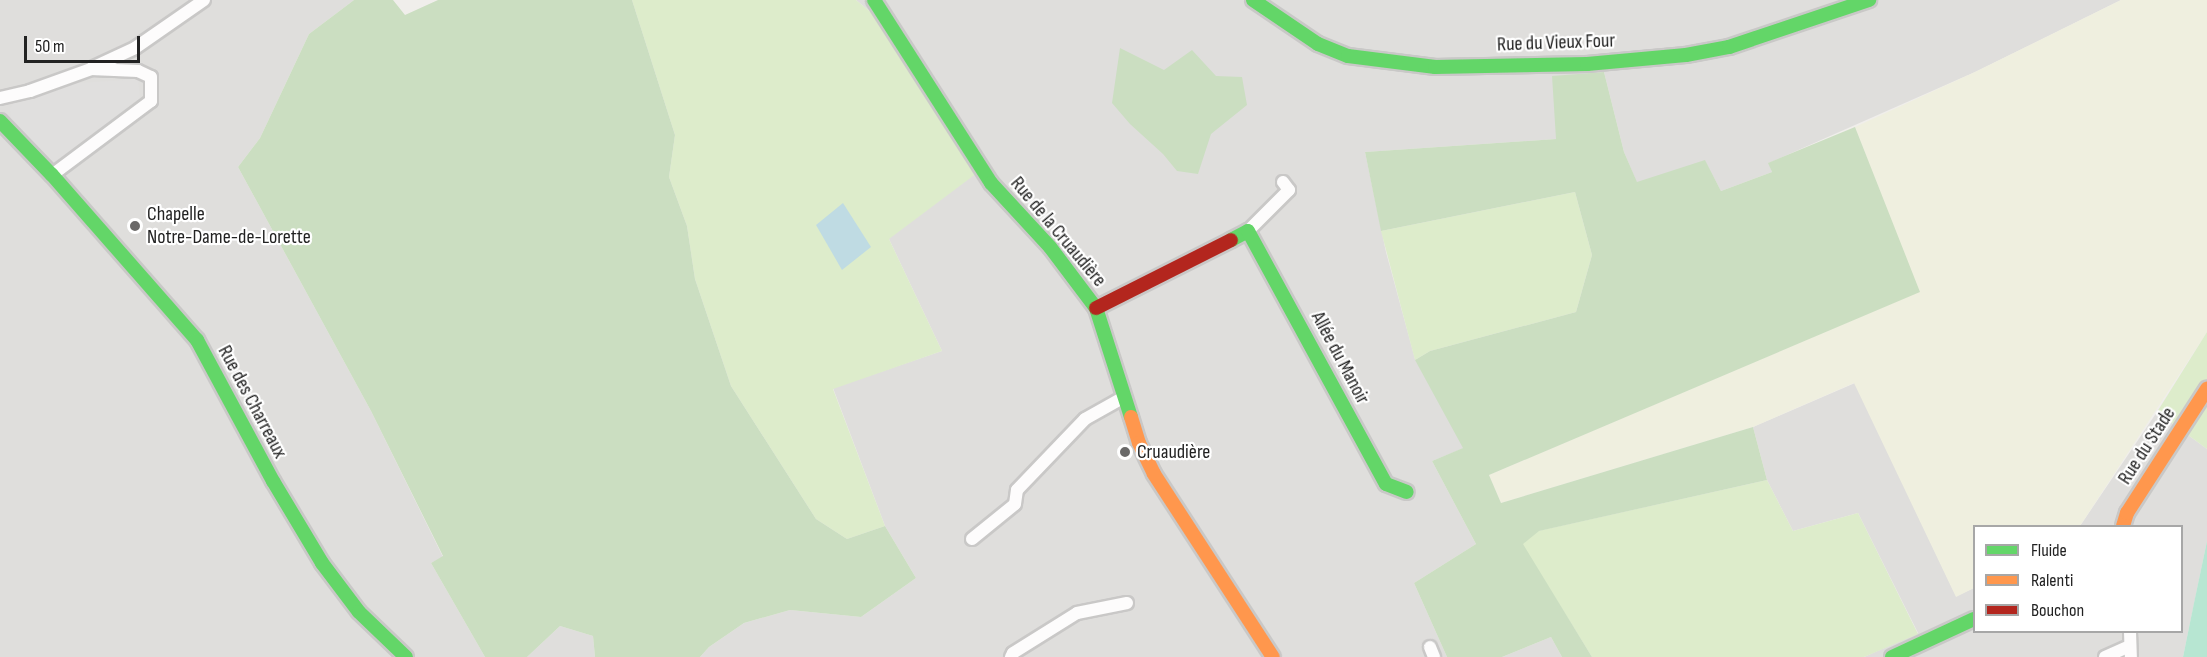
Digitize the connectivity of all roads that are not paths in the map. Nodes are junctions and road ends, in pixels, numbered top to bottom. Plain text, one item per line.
1 (204, 0) edge
2 (874, 0) edge
3 (1253, 0) edge
4 (1869, 0) edge
5 (91, 69) junction
6 (0, 98) edge
7 (0, 121) edge
8 (52, 174) junction
9 (1283, 182) dead end
10 (1248, 231) junction
11 (1096, 308) junction
12 (2207, 389) edge
13 (1124, 397) junction
14 (1407, 492) dead end
15 (2122, 525) edge
16 (972, 539) dead end
17 (1127, 603) dead end
18 (1973, 619) edge
19 (2130, 633) edge
20 (2131, 652) edge
21 (406, 657) edge
22 (1011, 657) edge
23 (1273, 657) edge
24 (1892, 657) edge
25 (2105, 657) edge

1 - 5 street
2 - 11 street, Rue de la Cruaudière
3 - 4 street, Rue du Vieux Four
5 - 6 street
5 - 8 street
7 - 8 street, Rue des Charreaux
8 - 21 street, Rue des Charreaux
9 - 10 street
10 - 11 street
10 - 14 street, Allée du Manoir
11 - 13 street, Rue de la Cruaudière
12 - 15 street, Rue du Stade
13 - 16 street
13 - 23 street, Rue de la Cruaudière
17 - 22 street
18 - 24 street
19 - 20 street
20 - 25 street

